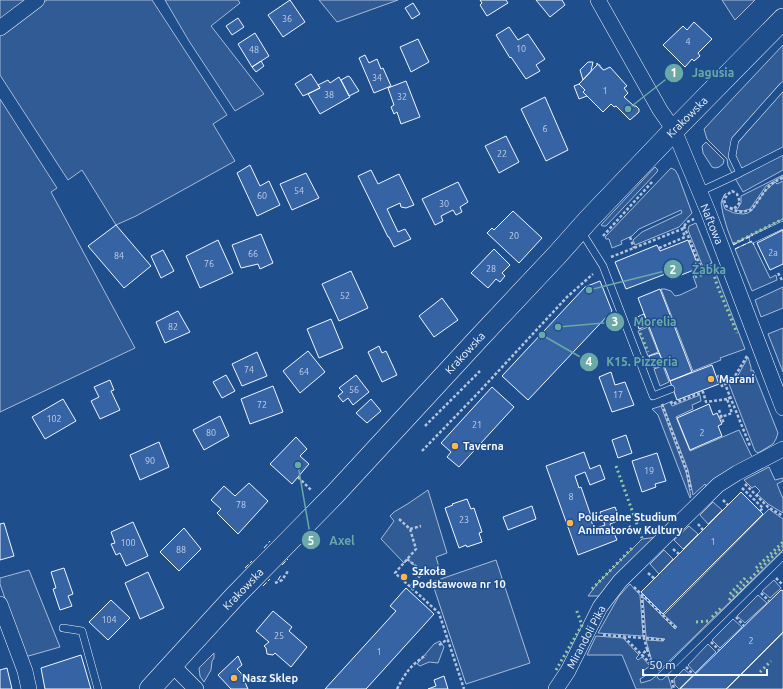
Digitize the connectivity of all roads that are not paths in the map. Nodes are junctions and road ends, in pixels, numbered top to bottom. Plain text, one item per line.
1 (37, 0) edge
2 (598, 0) edge
3 (783, 19) edge
4 (0, 28) edge
5 (783, 86) edge
6 (674, 130) junction
7 (783, 151) edge
8 (740, 173) junction
9 (699, 192) junction
10 (783, 225) edge
11 (580, 229) junction
12 (753, 239) dead end
13 (666, 391) road end
14 (783, 408) edge
15 (783, 450) edge
16 (783, 556) edge
17 (0, 604) edge
18 (63, 628) dead end
19 (172, 665) junction
20 (661, 676) road end
21 (28, 689) edge
22 (98, 689) edge
23 (150, 689) edge
24 (196, 689) edge
25 (556, 689) edge

1 - 4 street
2 - 6 street, Naftowa
3 - 6 main road, Krakowska
5 - 8 lane
6 - 9 street, Naftowa
6 - 11 main road, Krakowska
7 - 8 lane
8 - 9 lane
9 - 14 street, Naftowa
10 - 12 lane
11 - 13 lane
11 - 19 main road, Krakowska
15 - 25 street, Mirandoli Pika
16 - 20 lane
17 - 21 street
18 - 22 lane
19 - 23 main road, Krakowska
19 - 24 street

